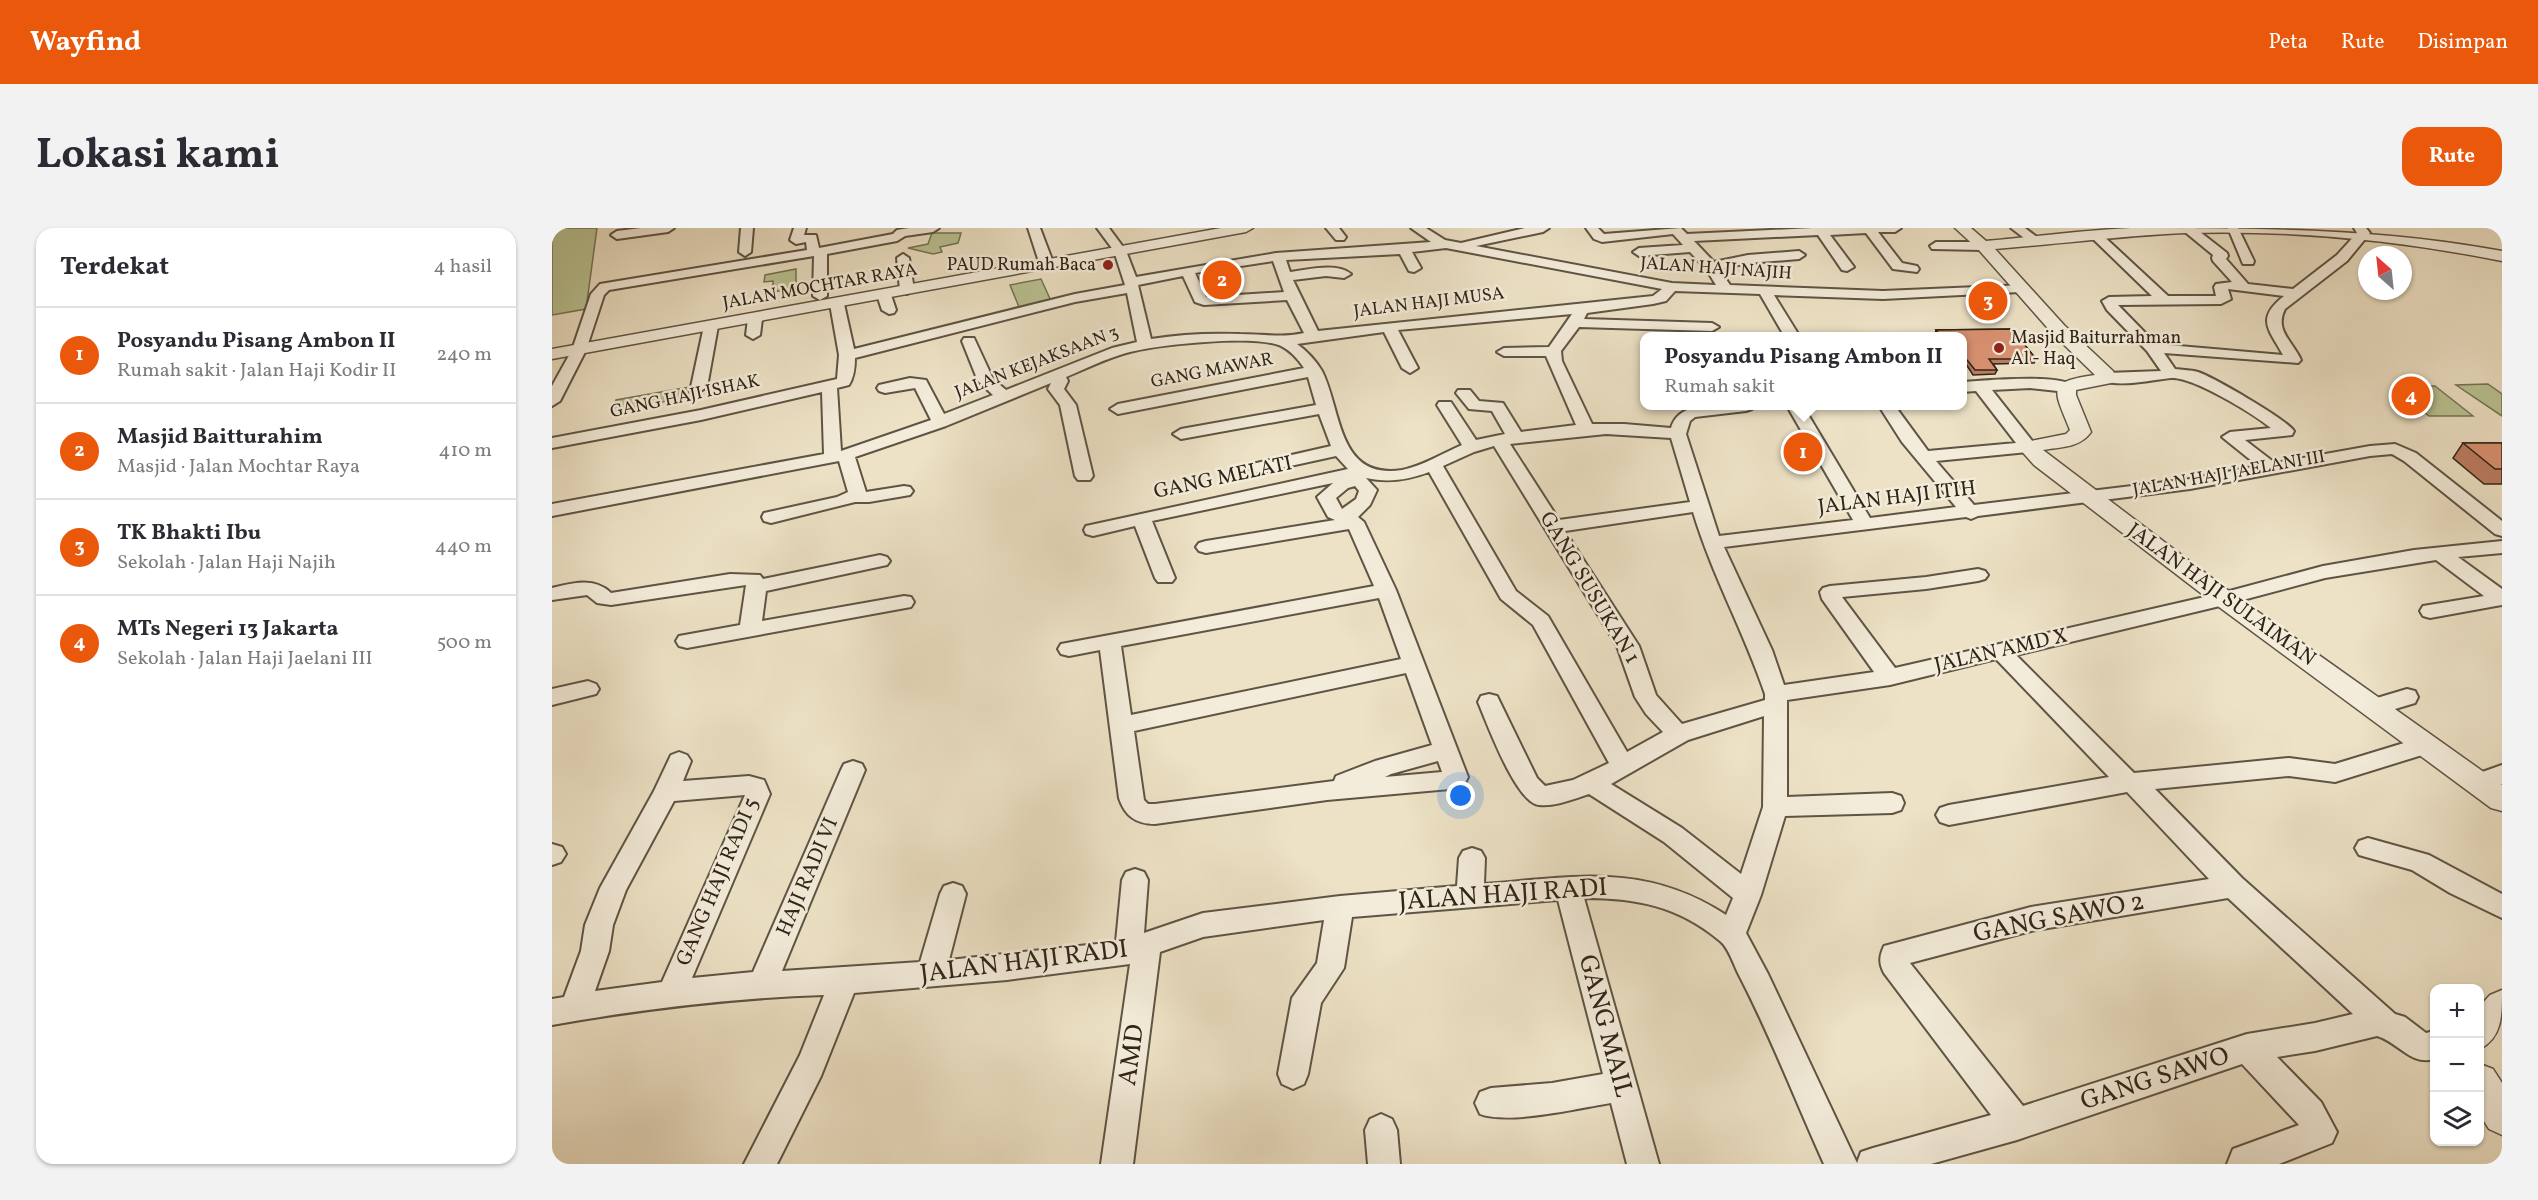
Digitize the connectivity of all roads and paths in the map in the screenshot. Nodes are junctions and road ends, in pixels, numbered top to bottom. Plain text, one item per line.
1 (668, 228) edge
2 (674, 228) edge
3 (747, 228) edge
4 (800, 228) edge
5 (933, 228) edge
6 (1034, 228) edge
7 (1103, 228) edge
8 (1242, 228) edge
9 (1417, 228) edge
10 (1543, 228) edge
11 (1895, 228) edge
12 (1962, 228) edge
13 (2017, 228) edge
14 (1877, 229) edge
15 (2189, 229) edge
16 (2233, 229) edge
17 (2250, 229) edge
18 (901, 230) edge
19 (1820, 230) edge
20 (2132, 230) edge
21 (2362, 230) edge
22 (1513, 231) edge
23 (1751, 232) edge
24 (617, 235) dead end
25 (2095, 235) junction
26 (1599, 237) edge
27 (2036, 241) junction
28 (1688, 243) junction
29 (673, 244) dead end
30 (1446, 244) junction
31 (1463, 246) junction
32 (1936, 246) dead end
33 (1983, 246) junction
34 (1404, 250) junction
35 (817, 251) junction
36 (1120, 251) junction
37 (746, 252) dead end
38 (1639, 252) dead end
39 (1799, 255) dead end
40 (2499, 255) edge
41 (1278, 257) junction
42 (903, 258) dead end
43 (2248, 261) dead end
44 (1047, 265) junction
45 (1711, 267) junction
46 (1847, 267) dead end
47 (1414, 268) dead end
48 (1912, 269) dead end
49 (1188, 272) junction
50 (1344, 274) dead end
51 (1286, 277) junction
52 (1132, 285) junction
53 (1672, 287) junction
54 (2244, 287) junction
55 (2020, 288) junction
56 (907, 290) junction
57 (1726, 290) junction
58 (1765, 292) junction
59 (2297, 294) junction
60 (820, 296) dead end
61 (1292, 296) junction
62 (2164, 300) junction
63 (837, 304) junction
64 (1578, 316) junction
65 (711, 326) junction
66 (1712, 327) dead end
67 (1389, 328) junction
68 (1674, 331) edge
69 (1790, 332) edge
70 (1313, 336) junction
71 (969, 341) dead end
72 (1283, 342) junction
73 (1145, 344) junction
74 (2152, 348) junction
75 (579, 350) junction
76 (1553, 351) junction
77 (1504, 352) dead end
78 (552, 354) edge
79 (847, 355) junction
80 (1410, 368) dead end
81 (1314, 371) junction
82 (2170, 373) junction
83 (1056, 374) junction
84 (2107, 378) junction
85 (1980, 385) junction
86 (1967, 386) edge
87 (826, 387) junction
88 (2067, 387) junction
89 (885, 388) dead end
90 (1464, 393) dead end
91 (1003, 396) junction
92 (552, 401) edge
93 (698, 405) junction
94 (1445, 405) dead end
95 (1324, 408) junction
96 (1118, 409) dead end
97 (1710, 410) edge
98 (1798, 410) edge
99 (1890, 410) edge
100 (940, 422) junction
101 (1585, 428) junction
102 (1679, 429) junction
103 (700, 433) dead end
104 (1181, 435) dead end
105 (1508, 439) junction
106 (552, 443) edge
107 (1472, 447) junction
108 (2028, 447) junction
109 (1342, 448) junction
110 (839, 456) junction
111 (1923, 457) junction
112 (1434, 466) junction
113 (1257, 468) dead end
114 (2272, 469) junction
115 (1365, 475) junction
116 (1084, 476) dead end
117 (904, 490) dead end
118 (2088, 496) junction
119 (853, 497) junction
120 (1700, 506) junction
121 (552, 510) edge
122 (1971, 513) junction
123 (771, 517) dead end
124 (1142, 519) junction
125 (1350, 520) junction
126 (1865, 525) junction
127 (1552, 527) junction
128 (1093, 530) dead end
129 (2502, 530) edge
130 (1712, 543) junction
131 (1206, 547) dead end
132 (2502, 547) edge
133 (2440, 553) junction
134 (880, 561) dead end
135 (1978, 575) dead end
136 (1165, 579) dead end
137 (758, 587) junction
138 (1386, 590) junction
139 (552, 594) edge
140 (2223, 599) junction
141 (904, 602) dead end
142 (2430, 611) dead end
143 (750, 630) junction
144 (687, 641) dead end
145 (1110, 641) junction
146 (1069, 649) dead end
147 (2000, 651) junction
148 (1414, 664) junction
149 (1890, 677) junction
150 (588, 688) dead end
151 (552, 697) edge
152 (2407, 697) dead end
153 (1777, 699) junction
154 (1490, 702) dead end
155 (2375, 707) junction
156 (1121, 725) junction
157 (1678, 734) junction
158 (2427, 745) junction
159 (680, 762) dead end
160 (1624, 767) junction
161 (853, 770) dead end
162 (2131, 783) junction
163 (1591, 784) junction
164 (2495, 786) edge
165 (666, 792) junction
166 (1892, 803) dead end
167 (1775, 807) junction
168 (1949, 815) dead end
169 (2368, 848) dead end
170 (1472, 858) dead end
171 (1135, 880) dead end
172 (2233, 886) junction
173 (1568, 888) junction
174 (953, 894) dead end
175 (1748, 895) junction
176 (1470, 896) junction
177 (1340, 907) junction
178 (2502, 907) edge
179 (1732, 934) junction
180 (1138, 949) junction
181 (931, 974) junction
182 (844, 981) junction
183 (762, 984) junction
184 (671, 994) junction
185 (2502, 1006) edge
186 (563, 1010) edge
187 (2384, 1023) junction
188 (2484, 1027) edge
189 (2430, 1046) edge
190 (2247, 1048) junction
191 (1293, 1074) dead end
192 (1622, 1086) junction
193 (2484, 1088) edge
194 (1491, 1103) dead end
195 (2502, 1116) edge
196 (2017, 1124) junction
197 (1381, 1130) dead end
198 (760, 1164) edge
199 (1117, 1164) edge
200 (1384, 1164) edge
201 (1643, 1164) edge
202 (1841, 1164) edge
203 (1873, 1164) edge
204 (2243, 1164) edge

1 - 24 street
2 - 29 street
3 - 37 street
4 - 35 street
5 - 18 street
6 - 44 street
7 - 36 street
8 - 36 street, JALAN MOCHTAR RAYA
9 - 30 street, JALAN HAJI NAJIH
10 - 22 street
11 - 14 street
12 - 33 street
13 - 27 street
14 - 19 street
14 - 48 street
15 - 16 street
15 - 20 street
15 - 54 street
16 - 17 street
16 - 43 street
17 - 21 street
18 - 35 street
19 - 23 street
19 - 46 street
20 - 25 street
21 - 40 street
21 - 59 street
22 - 31 street
23 - 28 street
25 - 27 street
25 - 62 street
26 - 28 street
27 - 33 street
28 - 38 street
28 - 45 street
30 - 31 street, JALAN HAJI NAJIH
30 - 34 street
31 - 53 street, JALAN HAJI NAJIH
32 - 33 street
33 - 55 street
34 - 41 street
34 - 47 street
35 - 60 street
35 - 75 street
36 - 44 street, JALAN MOCHTAR RAYA
36 - 52 street
39 - 45 street
41 - 49 street
41 - 51 street
42 - 56 street
44 - 56 street, JALAN MOCHTAR RAYA
45 - 57 street
49 - 52 street
49 - 61 street
50 - 51 street
51 - 61 street
52 - 73 street
52 - 79 street
53 - 57 street, JALAN HAJI NAJIH
53 - 64 street, JALAN HAJI MUSA
54 - 59 street
54 - 62 street
55 - 58 street, JALAN HAJI NAJIH
55 - 84 street
56 - 63 street, JALAN MOCHTAR RAYA
57 - 58 street, JALAN HAJI NAJIH
58 - 69 street
59 - 74 street
61 - 70 street
62 - 74 street
63 - 65 street, JALAN MOCHTAR RAYA
63 - 79 street
64 - 67 street, JALAN HAJI MUSA
64 - 68 street
64 - 76 street
65 - 75 street, JALAN MOCHTAR RAYA
65 - 93 street
66 - 68 street
67 - 70 street, JALAN HAJI MUSA
67 - 80 street
70 - 72 street, JALAN HAJI MUSA
71 - 91 street
72 - 73 street, JALAN KEJAKSAAN 3
72 - 81 street
73 - 83 street, JALAN KEJAKSAAN 3
74 - 82 street
75 - 78 street, JALAN MOCHTAR RAYA
75 - 92 street
76 - 77 street
76 - 101 street
79 - 87 street
81 - 95 street
81 - 96 street, GANG MAWAR
82 - 84 street
82 - 114 street
83 - 91 street, JALAN KEJAKSAAN 3
83 - 116 street
84 - 88 street
85 - 86 street
85 - 88 street
85 - 108 street
87 - 93 street, GANG HAJI ISHAK
87 - 110 street
88 - 108 street
89 - 100 street
90 - 105 street, GANG SUSUKAN 1
91 - 100 street, JALAN KEJAKSAAN 3
93 - 103 street
93 - 106 street, GANG HAJI ISHAK
94 - 107 street
95 - 104 street
95 - 109 street
97 - 102 street
98 - 126 street
99 - 111 street
100 - 110 street, JALAN KEJAKSAAN 3
101 - 102 street
101 - 105 street
102 - 120 street
105 - 107 street
105 - 127 street, GANG SUSUKAN 1
107 - 112 street
108 - 111 street
108 - 118 street, JALAN HAJI SULAIMAN
109 - 113 street
109 - 115 street
110 - 119 street
110 - 121 street, JALAN KEJAKSAAN 3
111 - 122 street
112 - 115 street
112 - 160 street
114 - 118 street, JALAN HAJI JAELANI III
114 - 129 street, JALAN HAJI JAELANI III
115 - 124 street, GANG MELATI
115 - 125 street
115 - 125 street
117 - 119 street
118 - 122 street, JALAN HAJI ITIH
118 - 140 street, JALAN HAJI SULAIMAN
119 - 123 street
120 - 127 street
120 - 130 street
122 - 126 street, JALAN HAJI ITIH
124 - 128 street, GANG MELATI
124 - 136 street
125 - 131 street
125 - 138 street
126 - 130 street, JALAN HAJI ITIH
127 - 157 street, GANG SUSUKAN 1
130 - 153 street
132 - 133 street, JALAN AMD X
133 - 140 street, JALAN AMD X
133 - 142 street
134 - 137 street
135 - 149 street
137 - 139 street
137 - 143 street
138 - 145 street
138 - 148 street
140 - 147 street, JALAN AMD X
140 - 155 street, JALAN HAJI SULAIMAN
141 - 143 street
143 - 144 street
145 - 146 street
145 - 156 street
147 - 149 street, JALAN AMD X
147 - 162 street
148 - 156 street
148 - 156 street
149 - 153 street, JALAN AMD X
150 - 151 street
152 - 155 street
153 - 157 street, JALAN AMD X
153 - 167 street
154 - 163 street, JALAN AMD X
155 - 158 street, JALAN HAJI SULAIMAN
157 - 160 street, JALAN AMD X
158 - 162 street
158 - 164 street, JALAN HAJI SULAIMAN
159 - 165 street
160 - 163 street, JALAN AMD X
161 - 183 street, HAJI RADI VI
162 - 168 street
162 - 172 street
163 - 175 street
165 - 184 street, GANG HAJI RADI 5
165 - 186 street
166 - 167 street
167 - 175 street
169 - 178 street
170 - 176 street
171 - 180 street, AMD
172 - 187 street
172 - 196 street, GANG SAWO 2
173 - 176 street, JALAN HAJI RADI
173 - 179 street, JALAN HAJI RADI
173 - 192 street, GANG MAIL
174 - 181 street
175 - 179 street
176 - 177 street, JALAN HAJI RADI
177 - 180 street, JALAN HAJI RADI
177 - 191 street
179 - 202 street
180 - 181 street, JALAN HAJI RADI
180 - 199 street, AMD
181 - 182 street, JALAN HAJI RADI
182 - 183 street, JALAN HAJI RADI
182 - 198 street
183 - 184 street, JALAN HAJI RADI
184 - 186 street, JALAN HAJI RADI
185 - 188 street
187 - 189 street
187 - 190 street, GANG SAWO
190 - 196 street, GANG SAWO
190 - 204 street
192 - 194 street
192 - 201 street, GANG MAIL
193 - 195 street
196 - 203 street, GANG SAWO
197 - 200 street

